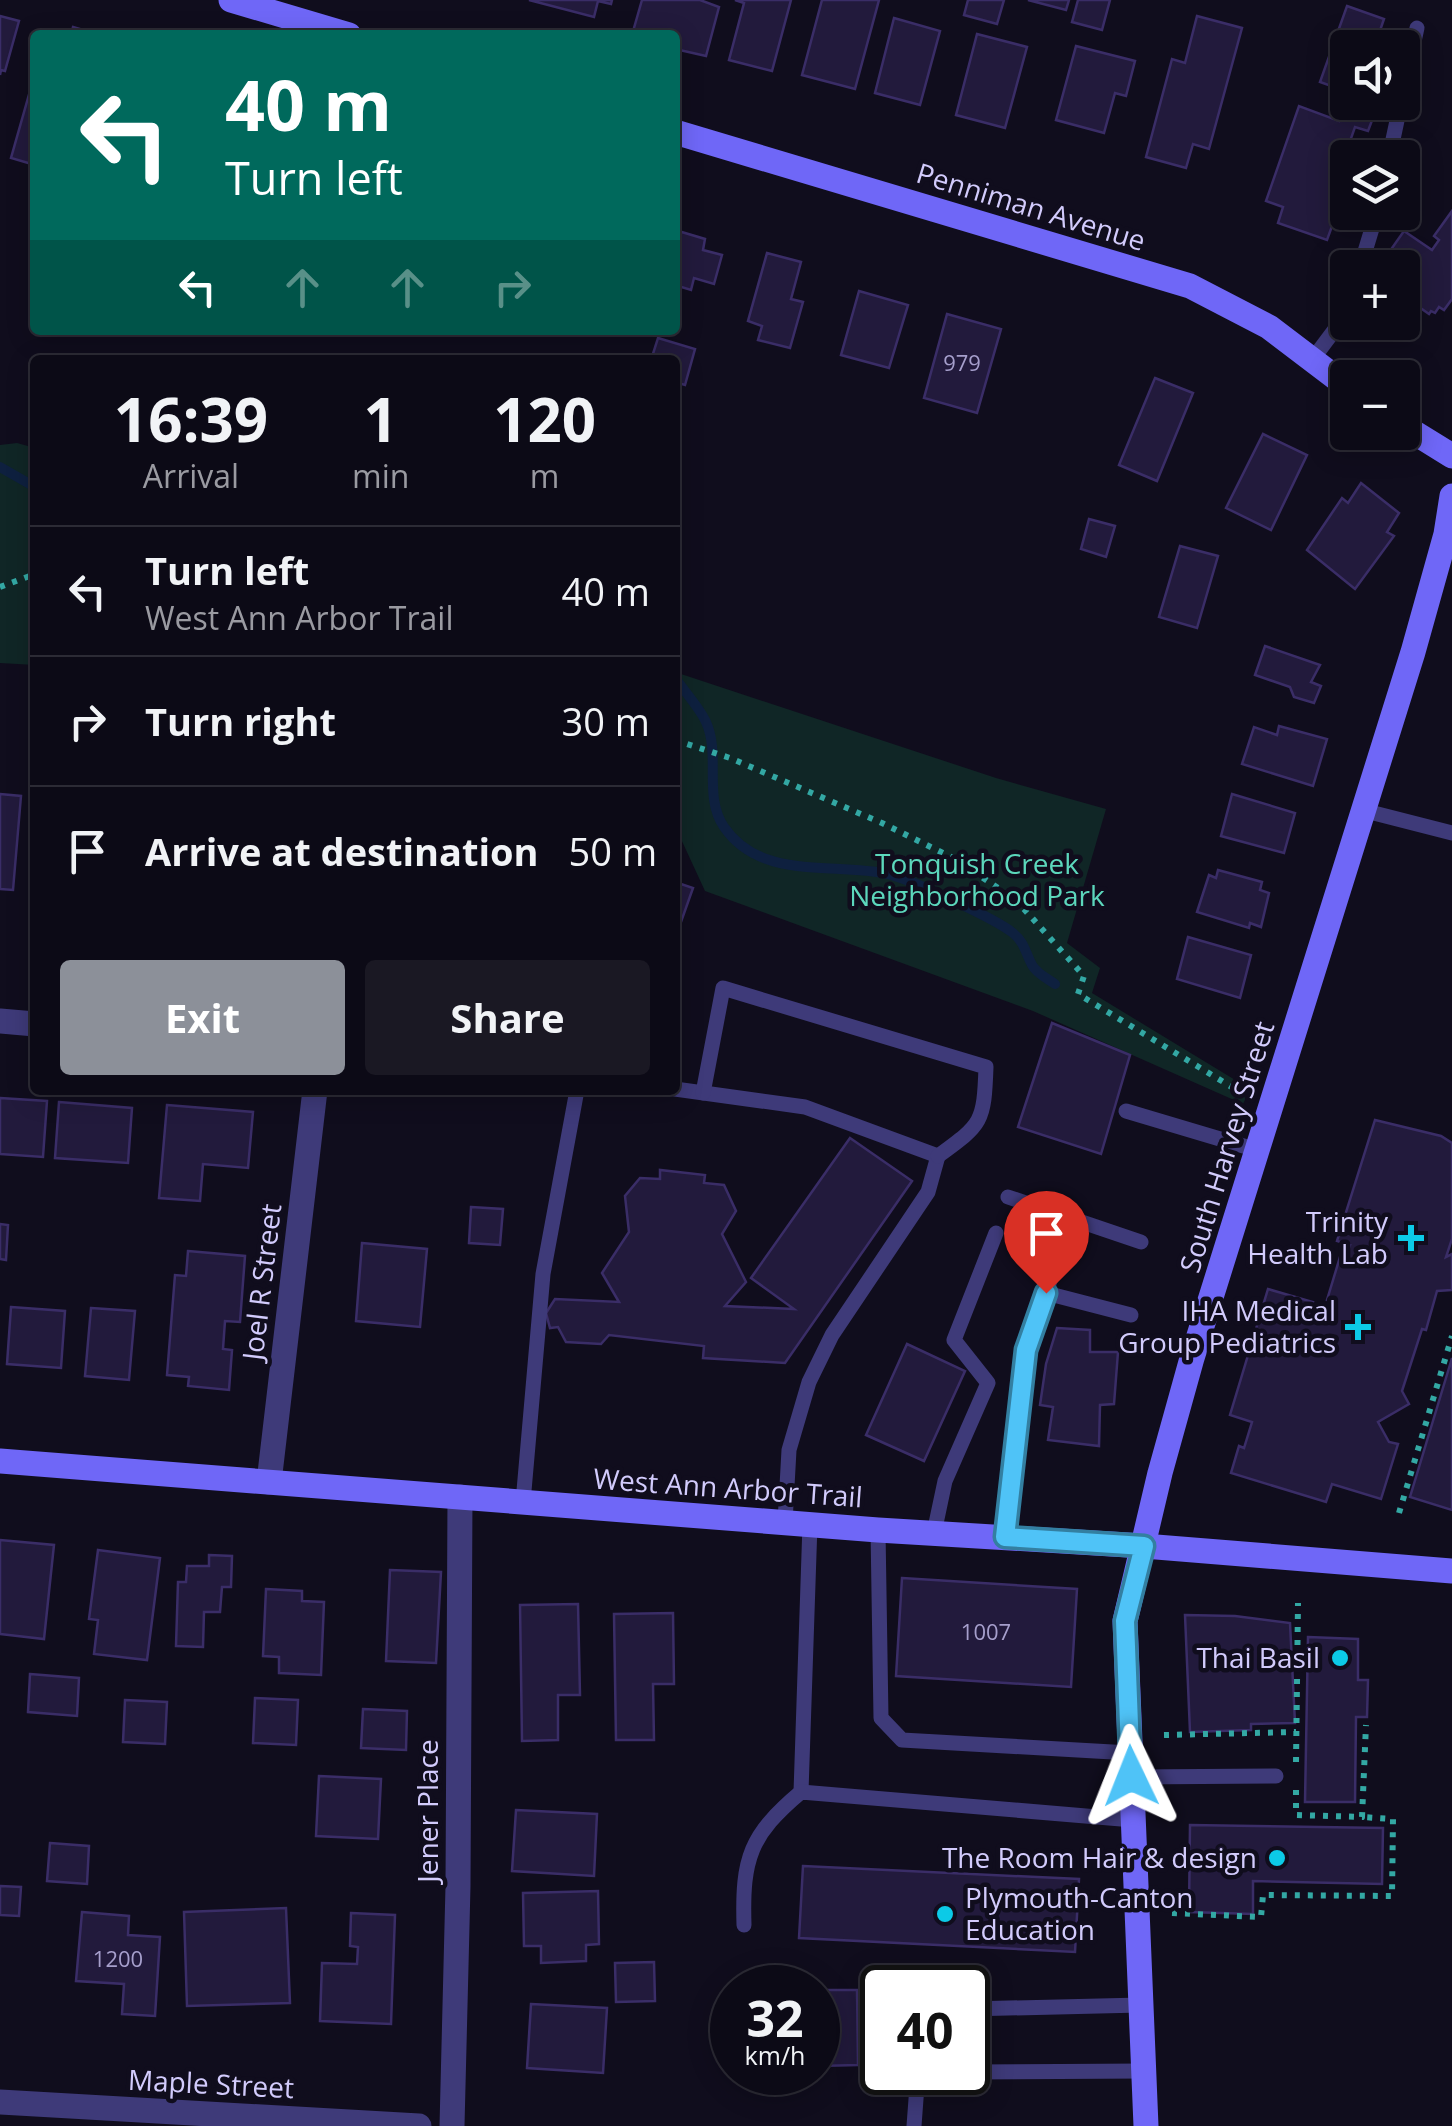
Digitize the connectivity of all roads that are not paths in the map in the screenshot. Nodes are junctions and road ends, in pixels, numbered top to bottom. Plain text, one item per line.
1 (231, 0) edge
2 (331, 30) edge
3 (680, 133) edge
4 (1330, 336) edge
5 (1312, 360) junction
6 (1330, 374) edge
7 (1420, 436) edge
8 (1452, 456) edge
9 (1452, 496) edge
10 (1362, 810) junction
11 (1452, 832) edge
12 (0, 1021) edge
13 (30, 1024) edge
14 (680, 1090) edge
15 (703, 1093) junction
16 (315, 1095) edge
17 (576, 1095) edge
18 (1126, 1111) dead end
19 (1258, 1150) junction
20 (938, 1156) junction
21 (1008, 1198) dead end
22 (1072, 1222) junction
23 (996, 1233) dead end
24 (1141, 1242) dead end
25 (1046, 1293) junction
26 (1131, 1315) dead end
27 (0, 1461) edge
28 (269, 1482) junction
29 (460, 1497) junction
30 (523, 1502) junction
31 (798, 1523) junction
32 (878, 1530) junction
33 (934, 1533) junction
34 (1005, 1537) junction
35 (1144, 1546) junction
36 (1452, 1571) edge
37 (1130, 1764) junction
38 (1276, 1776) dead end
39 (802, 1792) junction
40 (1133, 1820) junction
41 (744, 1925) dead end
42 (1141, 2005) junction
43 (990, 2008) edge
44 (1144, 2071) junction
45 (990, 2072) edge
46 (916, 2095) edge
47 (0, 2102) edge
48 (55, 2116) edge
49 (419, 2126) edge
50 (452, 2126) edge
51 (914, 2126) edge
52 (1146, 2126) edge

1 - 2 street
3 - 5 street, Penniman Avenue
4 - 5 lane
5 - 6 street, Penniman Avenue
7 - 8 street
9 - 10 street, South Harvey Street
10 - 11 lane
10 - 19 street, South Harvey Street
12 - 13 street
14 - 15 lane
15 - 20 lane
15 - 20 lane
16 - 28 street, Joel R Street
17 - 30 lane
18 - 19 lane
19 - 35 street, South Harvey Street
20 - 31 lane
21 - 22 lane
22 - 24 lane
22 - 25 lane
23 - 33 lane
25 - 26 lane
25 - 34 lane
27 - 28 street, West Ann Arbor Trail
28 - 29 street, West Ann Arbor Trail
29 - 30 street, West Ann Arbor Trail
29 - 50 street, Jener Place
30 - 31 street, West Ann Arbor Trail
31 - 32 street, West Ann Arbor Trail
31 - 39 lane
32 - 33 street, West Ann Arbor Trail
32 - 37 lane
33 - 34 street, West Ann Arbor Trail
34 - 35 street, West Ann Arbor Trail
35 - 36 street, West Ann Arbor Trail
35 - 37 street, South Harvey Street
37 - 38 lane
37 - 40 street, South Harvey Street
39 - 40 lane
39 - 41 lane
40 - 42 street, South Harvey Street
42 - 43 lane
42 - 44 street, South Harvey Street
44 - 45 lane
44 - 52 street, South Harvey Street
46 - 51 lane
47 - 48 street, Maple Street
48 - 49 street, Maple Street

